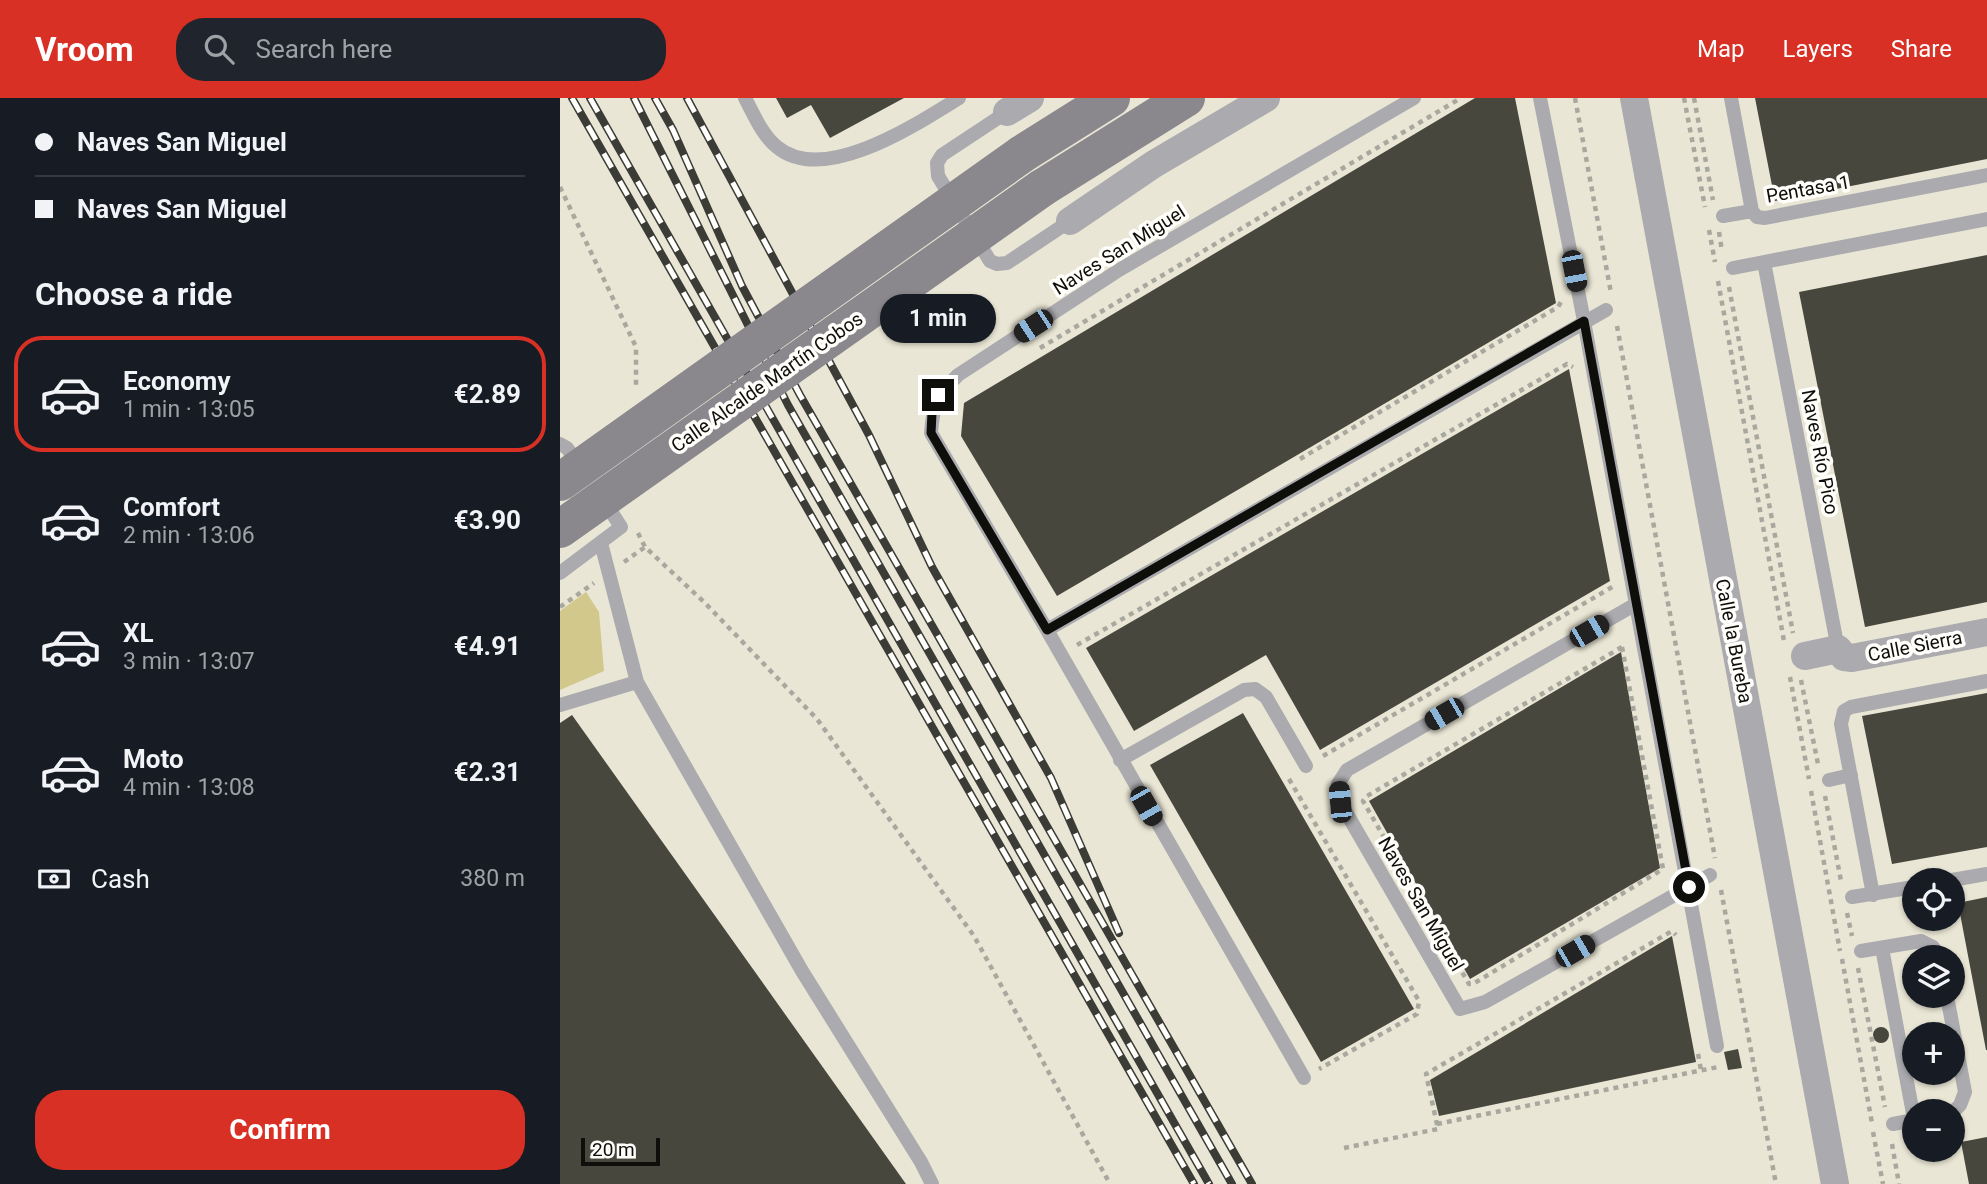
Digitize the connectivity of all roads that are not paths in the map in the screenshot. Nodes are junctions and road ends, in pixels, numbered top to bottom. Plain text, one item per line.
1 (745, 98) edge
2 (959, 98) edge
3 (1111, 98) edge
4 (1186, 98) edge
5 (1266, 98) edge
6 (1414, 98) edge
7 (1540, 98) edge
8 (1634, 98) edge
9 (1731, 98) edge
10 (1018, 105) edge
11 (1987, 175) edge
12 (1752, 211) junction
13 (1723, 216) dead end
14 (1987, 219) edge
15 (1070, 221) joint
16 (1763, 262) junction
17 (1733, 268) dead end
18 (1611, 315) road end
19 (1584, 321) junction
20 (560, 444) edge
21 (560, 482) edge
22 (560, 529) edge
23 (601, 543) junction
24 (560, 573) edge
25 (1636, 604) junction
26 (1047, 630) junction
27 (1987, 632) edge
28 (1838, 649) junction
29 (1800, 656) road end
30 (1987, 681) edge
31 (637, 682) junction
32 (560, 705) edge
33 (1120, 760) junction
34 (1306, 766) road end
35 (1824, 774) road end
36 (1851, 775) junction
37 (1987, 874) edge
38 (1716, 877) road end
39 (1965, 878) edge
40 (1689, 887) junction
41 (1902, 889) edge
42 (1873, 895) junction
43 (1852, 897) dead end
44 (1929, 945) edge
45 (1882, 948) junction
46 (1857, 952) road end
47 (1949, 1008) edge
48 (1717, 1046) dead end
49 (1304, 1078) road end
50 (1910, 1099) edge
51 (1962, 1099) edge
52 (1902, 1122) edge
53 (1890, 1124) road end
54 (932, 1184) edge
55 (1835, 1184) edge

1 - 2 lane
3 - 21 main road, Calle Alcalde Martín Cobos, bridge
4 - 22 main road, Calle Alcalde Martín Cobos, bridge
5 - 15 street
6 - 26 lane, Naves San Miguel
7 - 19 lane
8 - 55 street, Calle la Bureba
9 - 12 lane, Pentasa 1
10 - 15 lane
11 - 12 lane, Pentasa 1
12 - 13 lane
14 - 16 lane
16 - 17 lane
16 - 28 lane, Naves Río Pico
18 - 19 lane
19 - 25 lane
19 - 26 lane
20 - 23 lane
23 - 24 lane
23 - 31 lane
25 - 40 lane
25 - 40 lane, Naves San Miguel
26 - 33 lane, Naves San Miguel
27 - 28 street, Calle Sierra
28 - 29 street, Calle Sierra
30 - 36 lane
31 - 32 lane
31 - 54 lane
33 - 34 lane
33 - 49 lane, Naves San Miguel
35 - 36 lane
36 - 42 lane
37 - 39 lane
38 - 40 lane, Naves San Miguel
40 - 48 lane
41 - 42 lane
42 - 43 lane
44 - 45 lane
45 - 46 lane
45 - 50 lane
47 - 51 lane
52 - 53 lane

